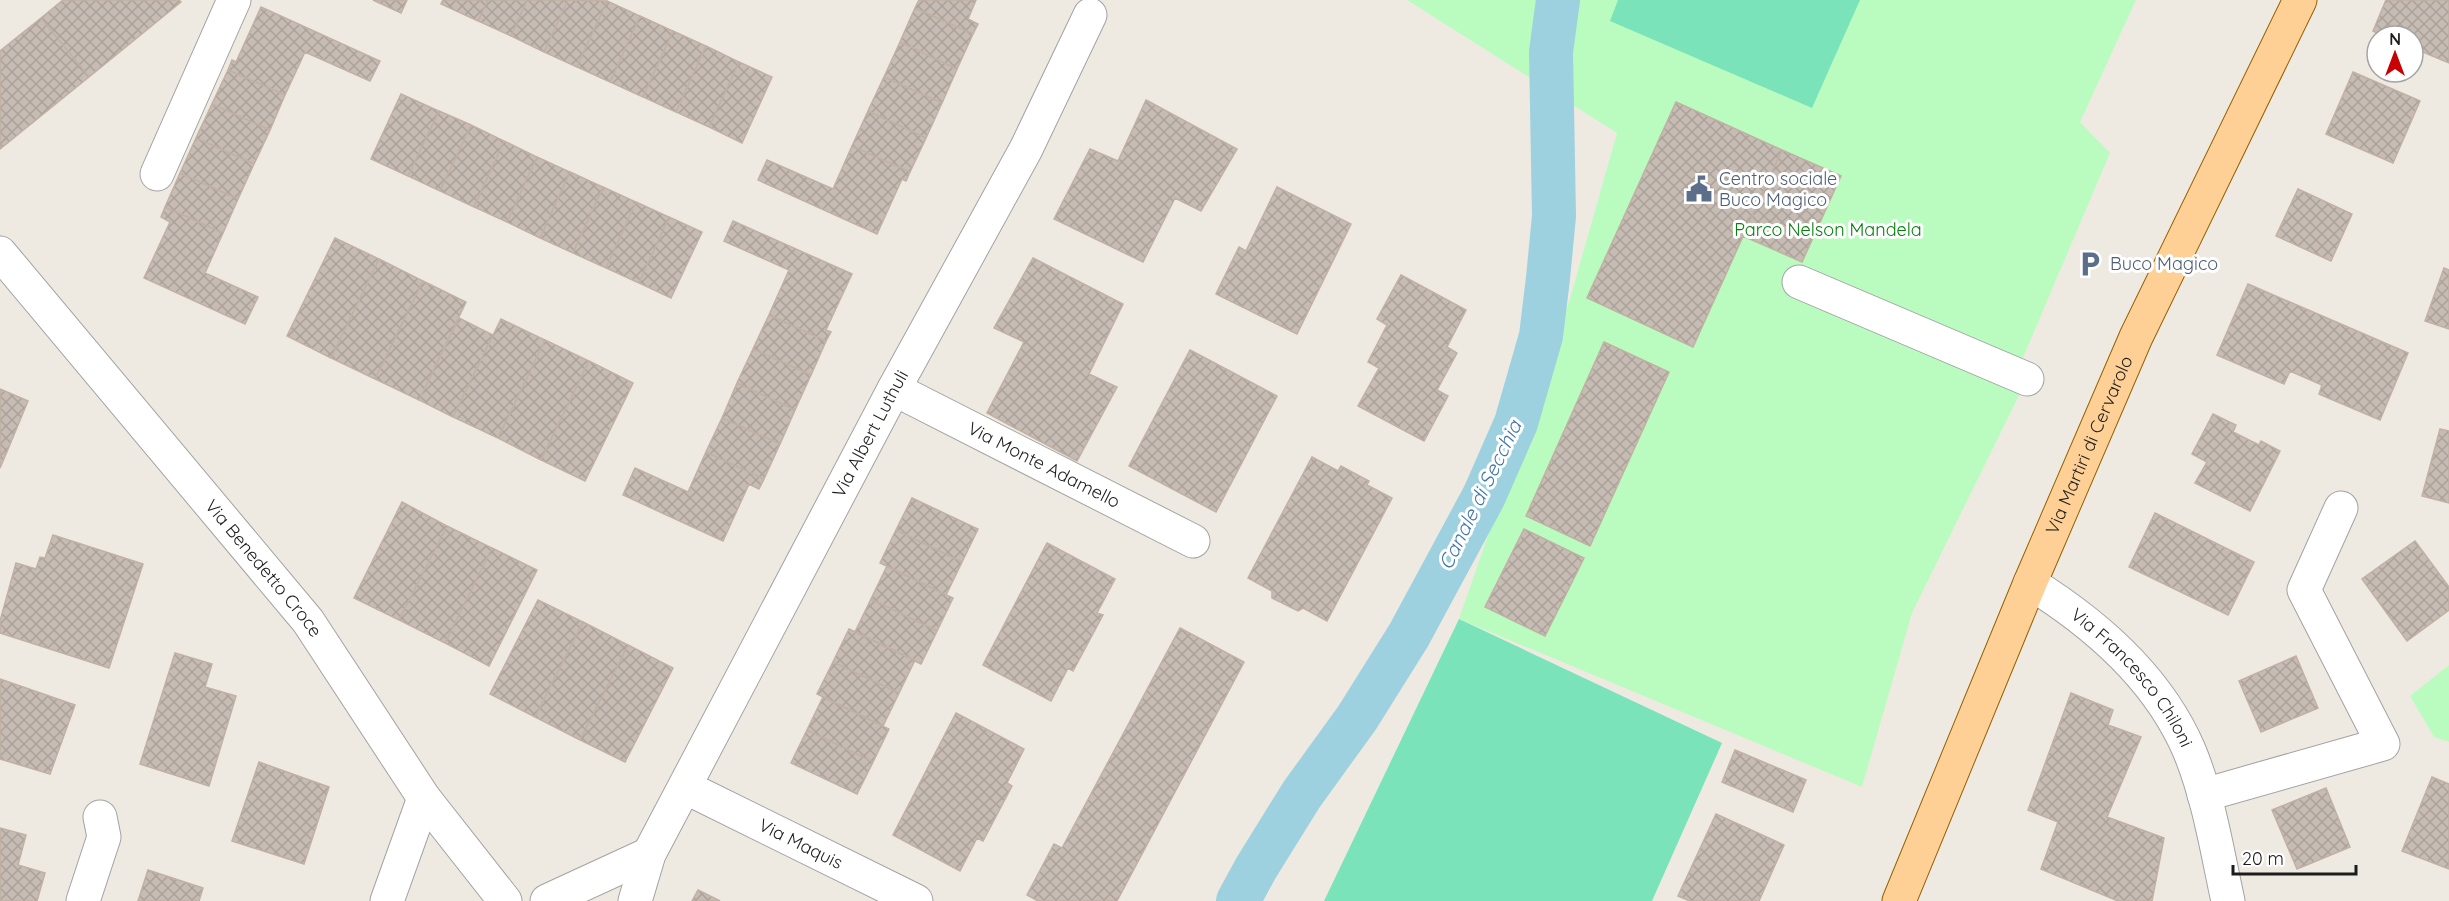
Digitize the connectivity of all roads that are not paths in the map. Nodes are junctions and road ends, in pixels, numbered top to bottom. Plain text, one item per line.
1 (234, 0) edge
2 (2300, 0) edge
3 (1090, 15) dead end
4 (157, 174) dead end
5 (0, 253) edge
6 (1799, 282) dead end
7 (2027, 379) dead end
8 (894, 389) junction
9 (2341, 508) dead end
10 (1193, 541) dead end
11 (2030, 583) junction
12 (685, 787) junction
13 (2204, 795) junction
14 (424, 798) junction
15 (100, 817) dead end
16 (650, 854) junction
17 (83, 901) edge
18 (387, 901) edge
19 (505, 901) edge
20 (547, 901) edge
21 (635, 901) edge
22 (916, 901) edge
23 (1899, 901) edge
24 (2228, 901) edge

1 - 4 street
2 - 11 main road, Via Martiri di Cervarolo
3 - 8 street, Via Albert Luthuli
5 - 14 street, Via Benedetto Croce
6 - 7 street
8 - 10 street, Via Monte Adamello
8 - 12 street, Via Albert Luthuli
9 - 13 street
11 - 13 street, Via Francesco Chiloni
11 - 23 main road, Via Martiri di Cervarolo
12 - 16 street, Via Albert Luthuli
12 - 22 street, Via Maquis
13 - 24 street, Via Francesco Chiloni
14 - 18 street
14 - 19 street, Via Benedetto Croce
15 - 17 street
16 - 20 street
16 - 21 street, Via Albert Luthuli

